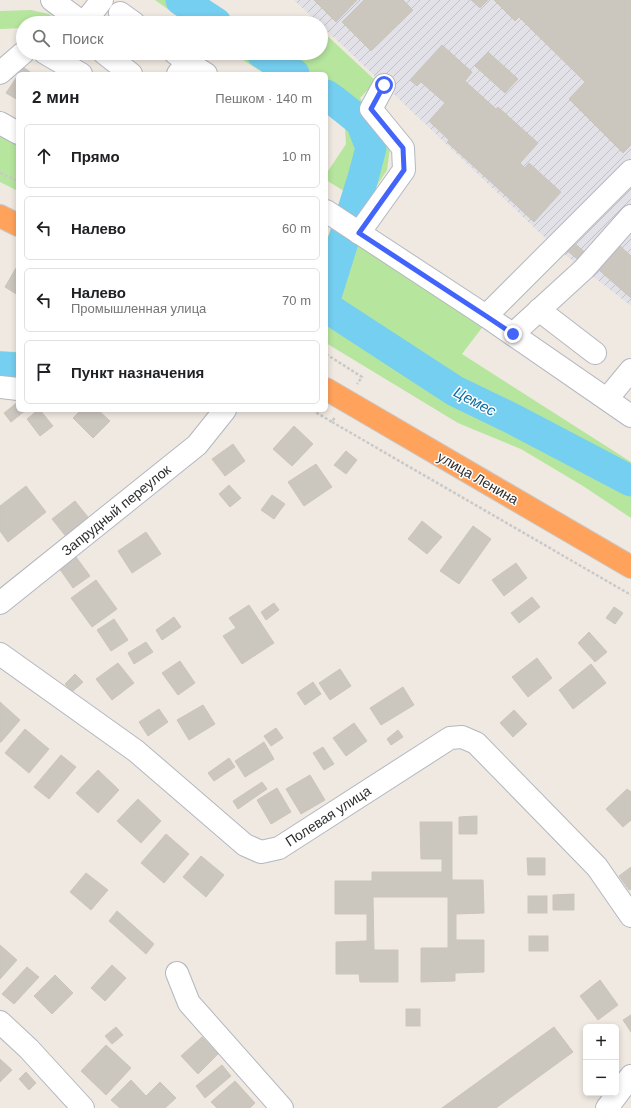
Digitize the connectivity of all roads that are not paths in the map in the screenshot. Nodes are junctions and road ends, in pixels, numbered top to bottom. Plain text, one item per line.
1 (52, 0) edge
2 (102, 0) edge
3 (74, 16) edge
4 (89, 16) edge
5 (16, 59) edge
6 (57, 60) edge
7 (113, 60) edge
8 (180, 63) edge
9 (78, 72) edge
10 (128, 72) edge
11 (201, 72) edge
12 (0, 73) edge
13 (384, 85) dead end
14 (0, 123) edge
15 (16, 132) edge
16 (631, 171) edge
17 (0, 216) edge
18 (333, 216) edge
19 (631, 216) edge
20 (16, 224) edge
21 (359, 233) junction
22 (539, 310) junction
23 (486, 316) junction
24 (513, 334) junction
25 (596, 353) dead end
26 (631, 370) edge
27 (0, 387) edge
28 (16, 389) edge
29 (328, 390) edge
30 (607, 399) junction
31 (223, 412) edge
32 (631, 416) edge
33 (631, 567) edge
34 (0, 603) edge
35 (0, 654) edge
36 (631, 916) edge
37 (178, 973) dead end
38 (0, 1022) edge
39 (631, 1076) edge
40 (83, 1108) edge
41 (282, 1108) edge
42 (607, 1108) edge

1 - 3 street
2 - 4 street
5 - 12 street
6 - 9 street
7 - 10 street
8 - 11 street
13 - 21 street
14 - 15 street
16 - 23 street
17 - 20 highway
18 - 21 street
19 - 22 street
21 - 23 street
22 - 24 street
22 - 25 street
23 - 24 street
24 - 30 street
26 - 30 street
27 - 28 street
29 - 33 highway, улица Ленина
30 - 32 street
31 - 34 street, Запрудный переулок
35 - 36 street, Полевая улица
37 - 41 street
38 - 40 street
39 - 42 street

